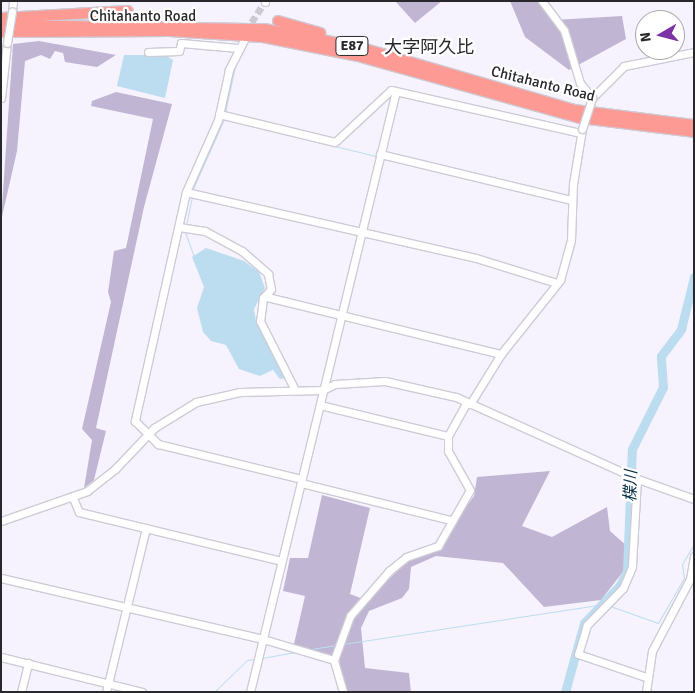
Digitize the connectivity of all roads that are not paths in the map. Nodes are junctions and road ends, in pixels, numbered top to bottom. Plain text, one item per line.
1 (13, 1) edge
2 (542, 1) edge
3 (128, 11) dead end
4 (1, 18) edge
5 (278, 21) dead end
6 (1, 25) edge
7 (1, 32) edge
8 (244, 40) tunnel mouth
9 (238, 48) junction
10 (148, 52) dead end
11 (694, 52) edge
12 (388, 56) junction
13 (396, 91) junction
14 (1, 98) edge
15 (592, 98) junction
16 (219, 114) junction
17 (694, 125) edge
18 (582, 131) junction
19 (694, 132) edge
20 (380, 154) junction
21 (186, 192) junction
22 (572, 200) junction
23 (179, 226) junction
24 (360, 234) junction
25 (557, 283) junction
26 (267, 297) junction
27 (342, 315) junction
28 (501, 354) junction
29 (296, 390) junction
30 (323, 390) junction
31 (468, 404) junction
32 (320, 405) junction
33 (448, 436) junction
34 (146, 437) junction
35 (636, 479) junction
36 (301, 481) junction
37 (73, 498) junction
38 (694, 499) edge
39 (451, 520) junction
40 (1, 521) edge
41 (146, 528) junction
42 (694, 556) edge
43 (281, 561) junction
44 (1, 578) edge
45 (692, 579) edge
46 (127, 605) junction
47 (263, 639) junction
48 (1, 656) edge
49 (334, 660) junction
50 (28, 663) junction
51 (646, 677) junction
52 (108, 683) junction
53 (21, 692) edge
54 (106, 692) edge
55 (142, 692) edge
56 (250, 692) edge
57 (343, 692) edge
58 (646, 692) edge

1 - 14 street, bridge
2 - 15 street
3 - 4 highway
5 - 12 highway
6 - 12 highway, Chitahanto Road / E87
7 - 19 highway, Chitahanto Road / E87
8 - 9 street
9 - 10 street
9 - 16 street
11 - 15 street
12 - 17 highway, Chitahanto Road / E87
13 - 16 street
13 - 18 street
13 - 20 street
15 - 18 street, bridge
16 - 21 street
18 - 22 street
20 - 22 street
20 - 24 street
21 - 23 street
21 - 24 street
22 - 25 street
23 - 26 street
23 - 34 street
24 - 25 street
24 - 27 street
25 - 28 street
26 - 27 street
26 - 29 street
27 - 28 street
27 - 30 street
28 - 31 street
29 - 30 street
29 - 34 street
30 - 31 street
30 - 32 street
31 - 33 street
31 - 35 street
32 - 33 street
32 - 36 street
33 - 39 street
34 - 36 street
34 - 37 street
35 - 38 street
35 - 51 street
36 - 39 street
36 - 43 street
37 - 40 street
37 - 41 street
39 - 49 street
41 - 43 street
41 - 46 street
42 - 45 street
43 - 47 street
44 - 46 street
45 - 51 street
46 - 47 street
46 - 52 street
47 - 49 street
47 - 56 street
48 - 50 street
49 - 57 street
50 - 52 street
50 - 53 street
51 - 58 street
52 - 54 street
52 - 55 street

